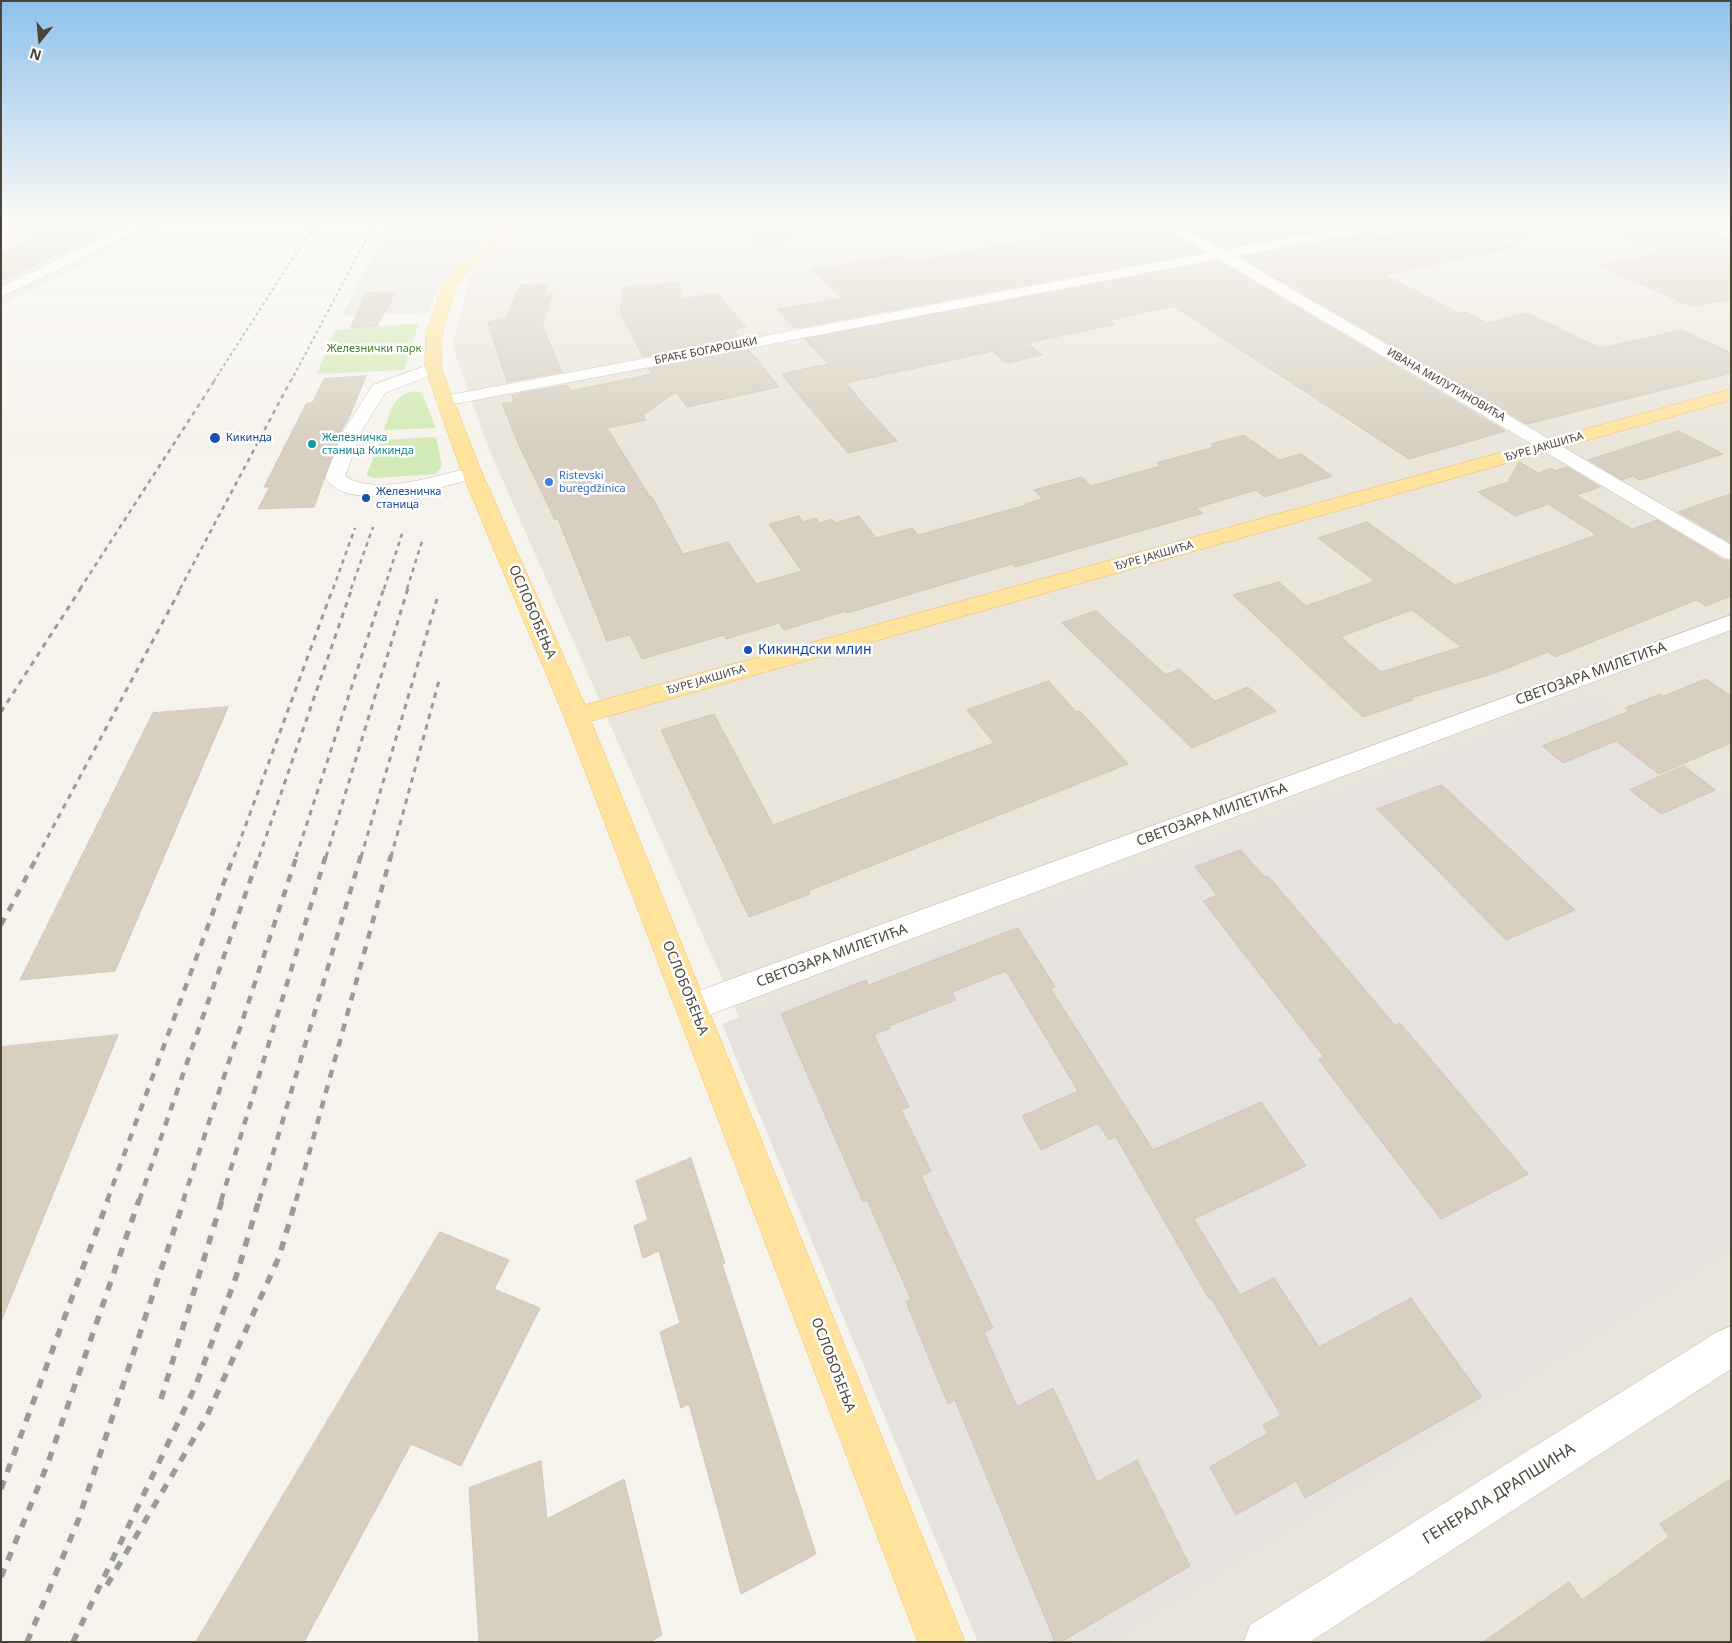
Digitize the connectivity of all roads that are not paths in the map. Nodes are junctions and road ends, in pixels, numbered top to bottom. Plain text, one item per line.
1 (446, 296) edge
2 (999, 296) edge
3 (1292, 296) edge
4 (433, 368) junction
5 (1731, 394) edge
6 (444, 400) junction
7 (1550, 446) junction
8 (472, 472) junction
9 (1731, 554) edge
10 (1731, 622) edge
11 (577, 716) junction
12 (693, 1008) junction
13 (1731, 1346) edge
14 (942, 1642) edge
15 (1267, 1642) edge

1 - 4 main road, ОСЛОБОЂЕЊА
2 - 6 street, БРАЋЕ БОГАРОШКИ
3 - 7 street, ИВАНА МИЛУТИНОВИЋА
4 - 6 main road, ОСЛОБОЂЕЊА
4 - 8 street
5 - 7 main road, ЂУРЕ ЈАКШИЋА
6 - 8 main road, ОСЛОБОЂЕЊА
7 - 9 street, ИВАНА МИЛУТИНОВИЋА
7 - 11 main road, ЂУРЕ ЈАКШИЋА
8 - 11 main road, ОСЛОБОЂЕЊА
10 - 12 street, СВЕТОЗАРА МИЛЕТИЋА
11 - 12 main road, ОСЛОБОЂЕЊА
12 - 14 main road, ОСЛОБОЂЕЊА
13 - 15 street, ГЕНЕРАЛА ДРАПШИНА

